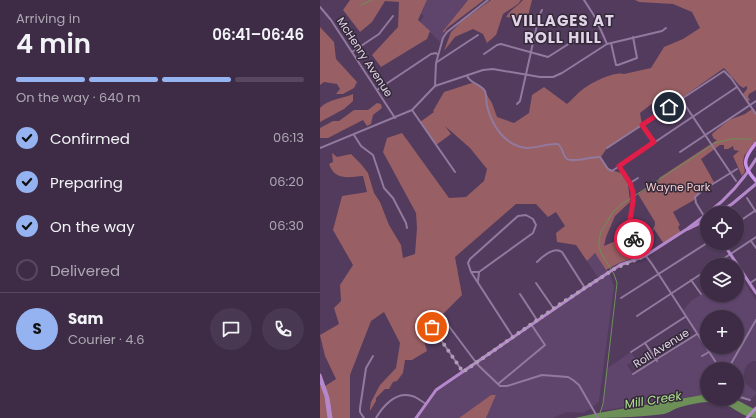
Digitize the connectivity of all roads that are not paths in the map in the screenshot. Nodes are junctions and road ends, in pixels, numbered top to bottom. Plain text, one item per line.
1 (488, 0) edge
2 (584, 0) edge
3 (320, 7) edge
4 (542, 10) dead end
5 (393, 16) dead end
6 (666, 28) dead end
7 (478, 35) dead end
8 (633, 37) junction
9 (578, 38) dead end
10 (611, 43) junction
11 (607, 44) junction
12 (352, 52) junction
13 (531, 53) junction
14 (438, 54) junction
15 (484, 54) dead end
16 (436, 63) junction
17 (526, 75) junction
18 (467, 76) junction
19 (435, 86) junction
20 (737, 87) junction
21 (378, 90) junction
22 (682, 99) junction
23 (756, 101) edge
24 (517, 104) dead end
25 (750, 105) junction
26 (412, 110) junction
27 (756, 114) edge
28 (693, 117) junction
29 (395, 118) junction
30 (642, 125) junction
31 (354, 134) junction
32 (705, 135) junction
33 (654, 142) junction
34 (756, 144) edge
35 (320, 148) edge
36 (607, 148) dead end
37 (680, 152) dead end
38 (756, 159) edge
39 (619, 166) junction
40 (737, 168) dead end
41 (455, 172) dead end
42 (730, 173) junction
43 (638, 178) dead end
44 (736, 181) dead end
45 (756, 181) edge
46 (630, 183) junction
47 (756, 184) edge
48 (747, 198) dead end
49 (700, 206) edge
50 (717, 206) edge
51 (729, 206) edge
52 (756, 211) edge
53 (700, 219) edge
54 (744, 219) edge
55 (700, 223) edge
56 (408, 228) dead end
57 (687, 229) junction
58 (756, 237) edge
59 (751, 241) junction
60 (700, 248) edge
61 (756, 248) edge
62 (727, 250) edge
63 (730, 254) junction
64 (645, 256) junction
65 (724, 258) edge
66 (537, 262) dead end
67 (471, 272) junction
68 (479, 272) junction
69 (700, 274) edge
70 (659, 275) junction
71 (756, 279) edge
72 (691, 280) junction
73 (478, 282) junction
74 (536, 283) dead end
75 (750, 283) junction
76 (585, 288) junction
77 (700, 293) edge
78 (756, 293) edge
79 (520, 294) dead end
80 (671, 294) junction
81 (621, 298) dead end
82 (554, 309) junction
83 (637, 316) dead end
84 (685, 316) junction
85 (537, 320) junction
86 (756, 320) edge
87 (448, 324) dead end
88 (531, 324) junction
89 (432, 327) dead end
90 (697, 334) junction
91 (513, 337) junction
92 (700, 339) edge
93 (645, 343) junction
94 (631, 352) dead end
95 (705, 354) edge
96 (373, 356) dead end
97 (702, 356) dead end
98 (657, 361) junction
99 (732, 362) edge
100 (476, 363) junction
101 (463, 372) junction
102 (633, 374) dead end
103 (320, 375) edge
104 (320, 380) edge
105 (498, 384) junction
106 (744, 398) edge
107 (750, 400) dead end
108 (426, 404) junction
109 (756, 408) edge
110 (330, 418) edge
111 (364, 418) edge
112 (376, 418) edge
113 (416, 418) edge
114 (598, 418) edge
115 (747, 418) edge

1 - 14 street
2 - 11 street
3 - 12 street, McHenry Avenue
4 - 13 street
5 - 12 street
6 - 8 street
7 - 16 street
8 - 10 street
8 - 10 street
9 - 13 street
10 - 11 street
11 - 17 street
12 - 21 street, McHenry Avenue
13 - 15 street
13 - 17 street
14 - 16 street
14 - 21 street
16 - 19 street
17 - 18 street
17 - 24 street
18 - 19 street
18 - 39 street
19 - 26 street
20 - 22 street
20 - 25 street
20 - 28 street
21 - 29 street, McHenry Avenue
22 - 28 street
22 - 30 street
23 - 25 street
25 - 27 street
25 - 32 street
26 - 29 street
26 - 41 street
28 - 32 street
28 - 33 street
29 - 31 street
30 - 33 street
30 - 36 street
31 - 35 street
31 - 56 street
32 - 37 street
32 - 42 street
33 - 39 street
34 - 45 highway
38 - 50 main road
39 - 46 street
40 - 42 street
42 - 44 street
42 - 49 street
43 - 46 street
46 - 64 street
47 - 51 main road
48 - 52 street
52 - 54 street
53 - 57 main road
55 - 57 main road
57 - 64 main road
58 - 59 street
59 - 61 street
59 - 63 street
60 - 70 street
62 - 63 main road
63 - 65 street
63 - 75 main road
64 - 70 street
64 - 76 main road
66 - 76 street
67 - 68 street
67 - 68 street
67 - 73 street
68 - 73 street
69 - 72 street
70 - 80 street
70 - 81 street
71 - 75 street
72 - 77 street
72 - 80 street
73 - 91 street
74 - 82 street
75 - 78 main road
76 - 82 main road
79 - 85 street
80 - 83 street
80 - 84 street
82 - 85 main road
84 - 90 street
84 - 93 street
85 - 88 main road
86 - 99 street
87 - 100 street
88 - 91 main road
88 - 105 street
89 - 101 street
90 - 92 street
90 - 98 street, Roll Avenue
91 - 100 main road
93 - 94 street
93 - 98 street
95 - 97 street
96 - 111 street
98 - 102 street, Roll Avenue
100 - 101 main road
100 - 105 street
101 - 108 main road
103 - 110 main road
104 - 110 main road
105 - 114 street
106 - 107 street
108 - 112 street
108 - 113 main road
109 - 115 main road

